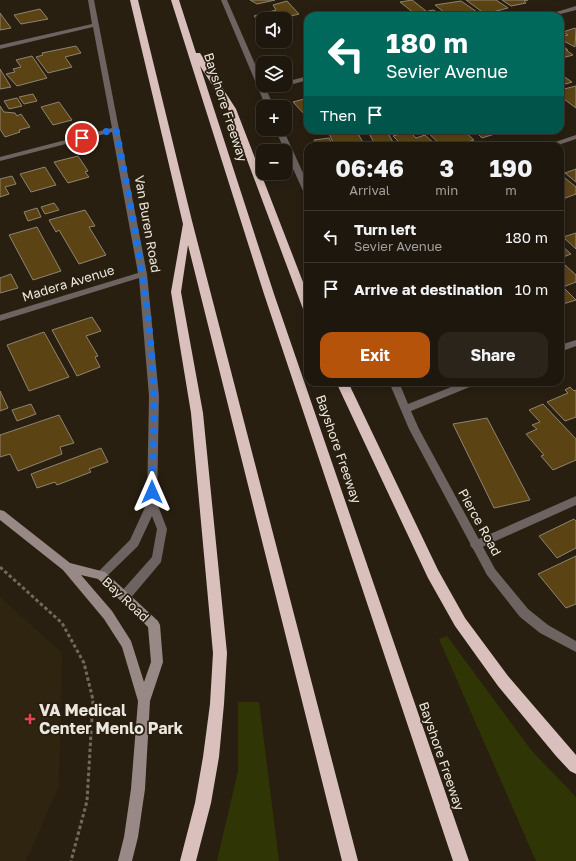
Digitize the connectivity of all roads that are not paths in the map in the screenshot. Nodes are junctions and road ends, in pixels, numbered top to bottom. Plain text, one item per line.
1 (91, 0) edge
2 (134, 0) edge
3 (175, 0) edge
4 (224, 0) edge
5 (576, 8) edge
6 (561, 12) edge
7 (95, 25) junction
8 (188, 40) junction
9 (0, 47) edge
10 (256, 74) edge
11 (304, 79) edge
12 (292, 82) edge
13 (116, 129) junction
14 (282, 136) edge
15 (576, 137) edge
16 (560, 142) edge
17 (0, 159) edge
18 (304, 184) edge
19 (187, 221) junction
20 (143, 274) junction
21 (304, 298) edge
22 (0, 318) edge
23 (576, 343) edge
24 (564, 348) edge
25 (344, 386) edge
26 (396, 386) edge
27 (464, 386) edge
28 (406, 409) junction
29 (576, 500) edge
30 (152, 503) junction
31 (0, 514) edge
32 (476, 545) junction
33 (67, 567) junction
34 (102, 575) junction
35 (124, 596) junction
36 (576, 647) edge
37 (144, 701) junction
38 (576, 766) edge
39 (125, 861) edge
40 (188, 861) edge
41 (350, 861) edge
42 (461, 861) edge

1 - 7 street, Van Buren Road
2 - 19 highway
3 - 8 highway, Bayshore Freeway
4 - 10 street
5 - 6 street
7 - 9 street
7 - 13 street, Van Buren Road
8 - 21 highway
8 - 42 highway, Bayshore Freeway
11 - 12 street
13 - 17 street
13 - 20 street, Van Buren Road
14 - 18 street
15 - 16 street
19 - 40 highway
19 - 41 highway
20 - 22 street, Madera Avenue
20 - 30 street, Van Buren Road
23 - 24 street
25 - 38 highway
26 - 28 street, Pierce Road
27 - 28 street
28 - 32 street, Pierce Road
29 - 32 street
30 - 34 street, Van Buren Road
30 - 35 street, Van Buren Road
31 - 33 street, Bay Road
32 - 36 street, Pierce Road
33 - 34 street, Bay Road
33 - 37 street, Bay Road
34 - 35 street, Bay Road
35 - 37 street, Bay Road
37 - 39 street, Bay Road

